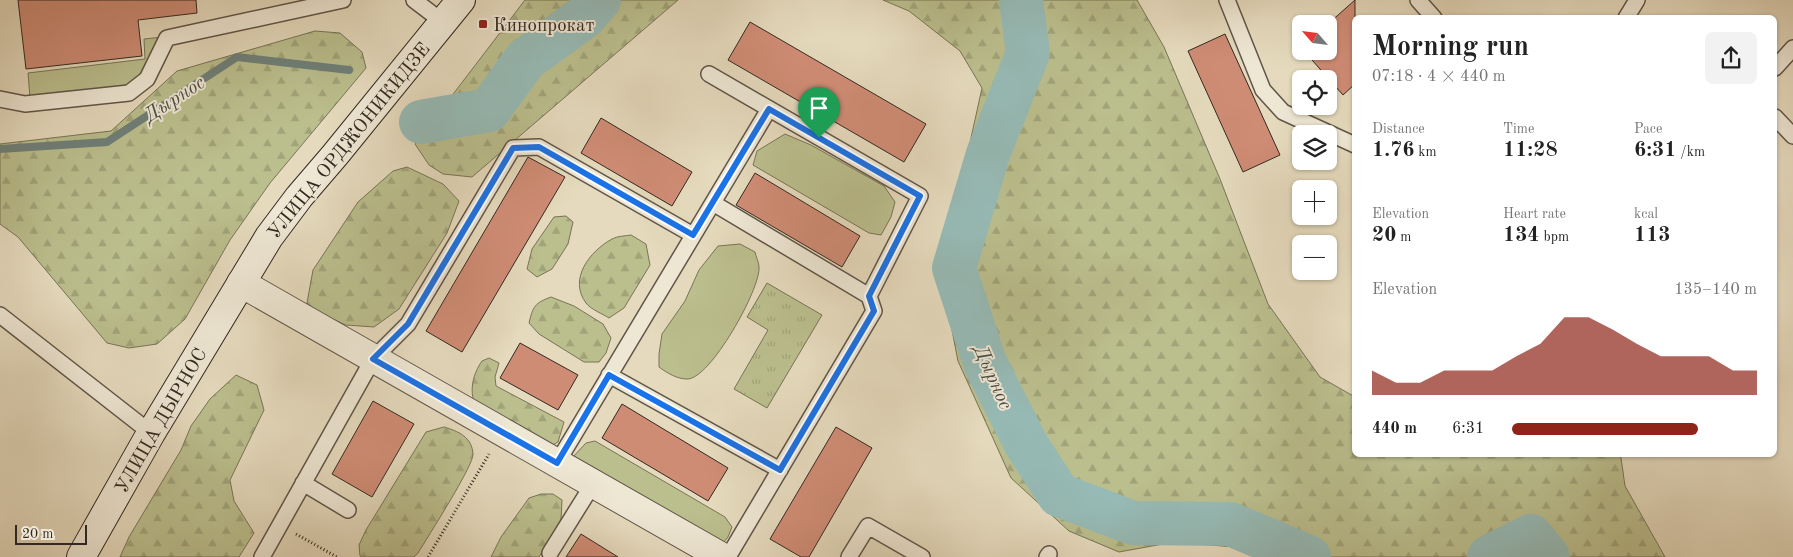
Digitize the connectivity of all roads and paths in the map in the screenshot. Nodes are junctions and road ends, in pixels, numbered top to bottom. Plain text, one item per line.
1 (344, 0) edge
2 (414, 0) edge
3 (461, 0) edge
4 (1227, 0) edge
5 (1418, 0) edge
6 (1637, 0) edge
7 (1431, 15) edge
8 (1628, 15) edge
9 (443, 22) junction
10 (1793, 48) edge
11 (1777, 66) edge
12 (708, 74) dead end
13 (0, 99) edge
14 (769, 109) junction
15 (1777, 119) edge
16 (1793, 136) edge
17 (1352, 145) edge
18 (713, 203) junction
19 (693, 235) junction
20 (241, 283) junction
21 (869, 296) junction
22 (0, 315) edge
23 (373, 359) junction
24 (609, 375) junction
25 (502, 432) junction
26 (152, 433) junction
27 (557, 463) junction
28 (780, 470) junction
29 (303, 483) junction
30 (593, 484) junction
31 (348, 510) dead end
32 (274, 535) junction
33 (550, 553) dead end
34 (715, 555) edge
35 (81, 557) edge
36 (262, 557) edge
37 (337, 557) edge
38 (428, 557) edge
39 (850, 557) edge
40 (922, 557) edge

1 - 13 lane
2 - 9 lane
3 - 9 main road, УЛИЦА ОРДЖОНИКИДЗЕ
4 - 17 lane
5 - 7 lane
6 - 8 lane
9 - 20 main road, УЛИЦА ОРДЖОНИКИДЗЕ
10 - 11 lane
12 - 14 lane
14 - 18 lane
14 - 21 lane
15 - 16 lane
18 - 19 lane
18 - 21 lane
19 - 23 lane
19 - 24 lane
20 - 23 main road
20 - 26 main road, УЛИЦА ДЫРНОС
21 - 28 lane
22 - 26 lane
23 - 25 main road
23 - 29 lane
24 - 27 lane
24 - 28 lane
25 - 27 main road
25 - 38 path
26 - 35 main road, УЛИЦА ДЫРНОС
27 - 30 main road
28 - 34 lane
29 - 31 lane
29 - 32 lane
30 - 33 lane
30 - 34 main road
32 - 36 lane
32 - 37 path
39 - 40 lane

